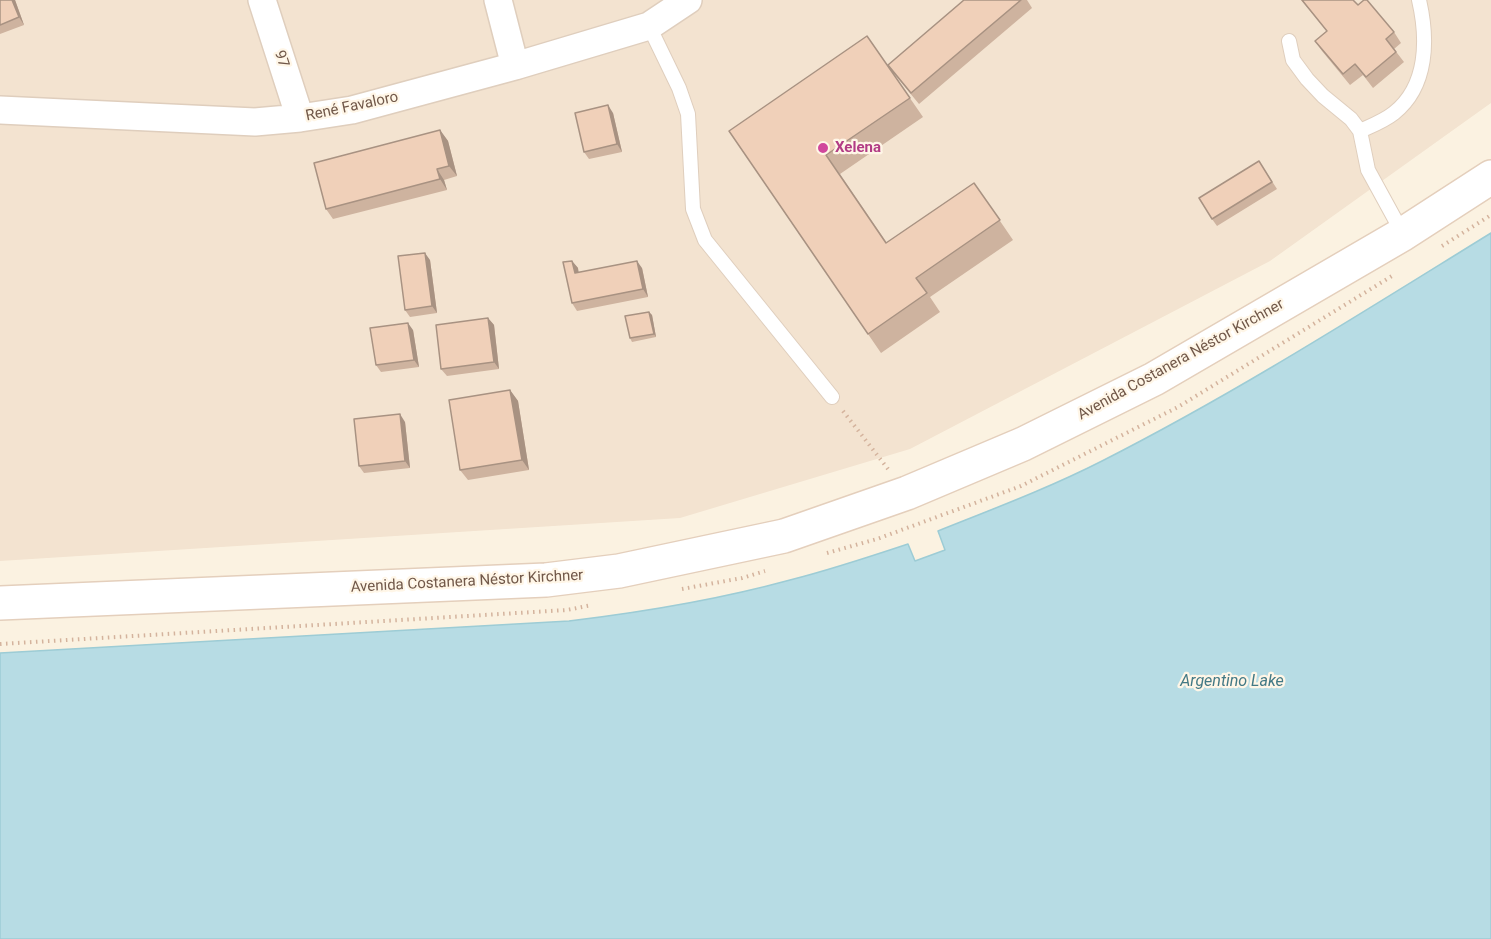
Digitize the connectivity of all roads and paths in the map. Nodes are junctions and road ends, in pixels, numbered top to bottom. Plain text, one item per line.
1 (262, 0) edge
2 (498, 0) edge
3 (688, 0) edge
4 (1419, 0) edge
5 (649, 26) junction
6 (1289, 41) dead end
7 (514, 66) junction
8 (0, 110) edge
9 (300, 118) junction
10 (1360, 131) junction
11 (1491, 177) edge
12 (1403, 234) junction
13 (832, 397) joint
14 (908, 493) junction
15 (0, 603) edge

1 - 9 street, 97
2 - 7 street
3 - 5 street, René Favaloro
4 - 10 lane
5 - 7 street, René Favaloro
5 - 13 lane
6 - 10 lane
7 - 9 street, René Favaloro
8 - 9 street, René Favaloro
10 - 12 lane
11 - 12 street, Avenida Costanera Néstor Kirchner
12 - 14 street, Avenida Costanera Néstor Kirchner
13 - 14 path
14 - 15 street, Avenida Costanera Néstor Kirchner

